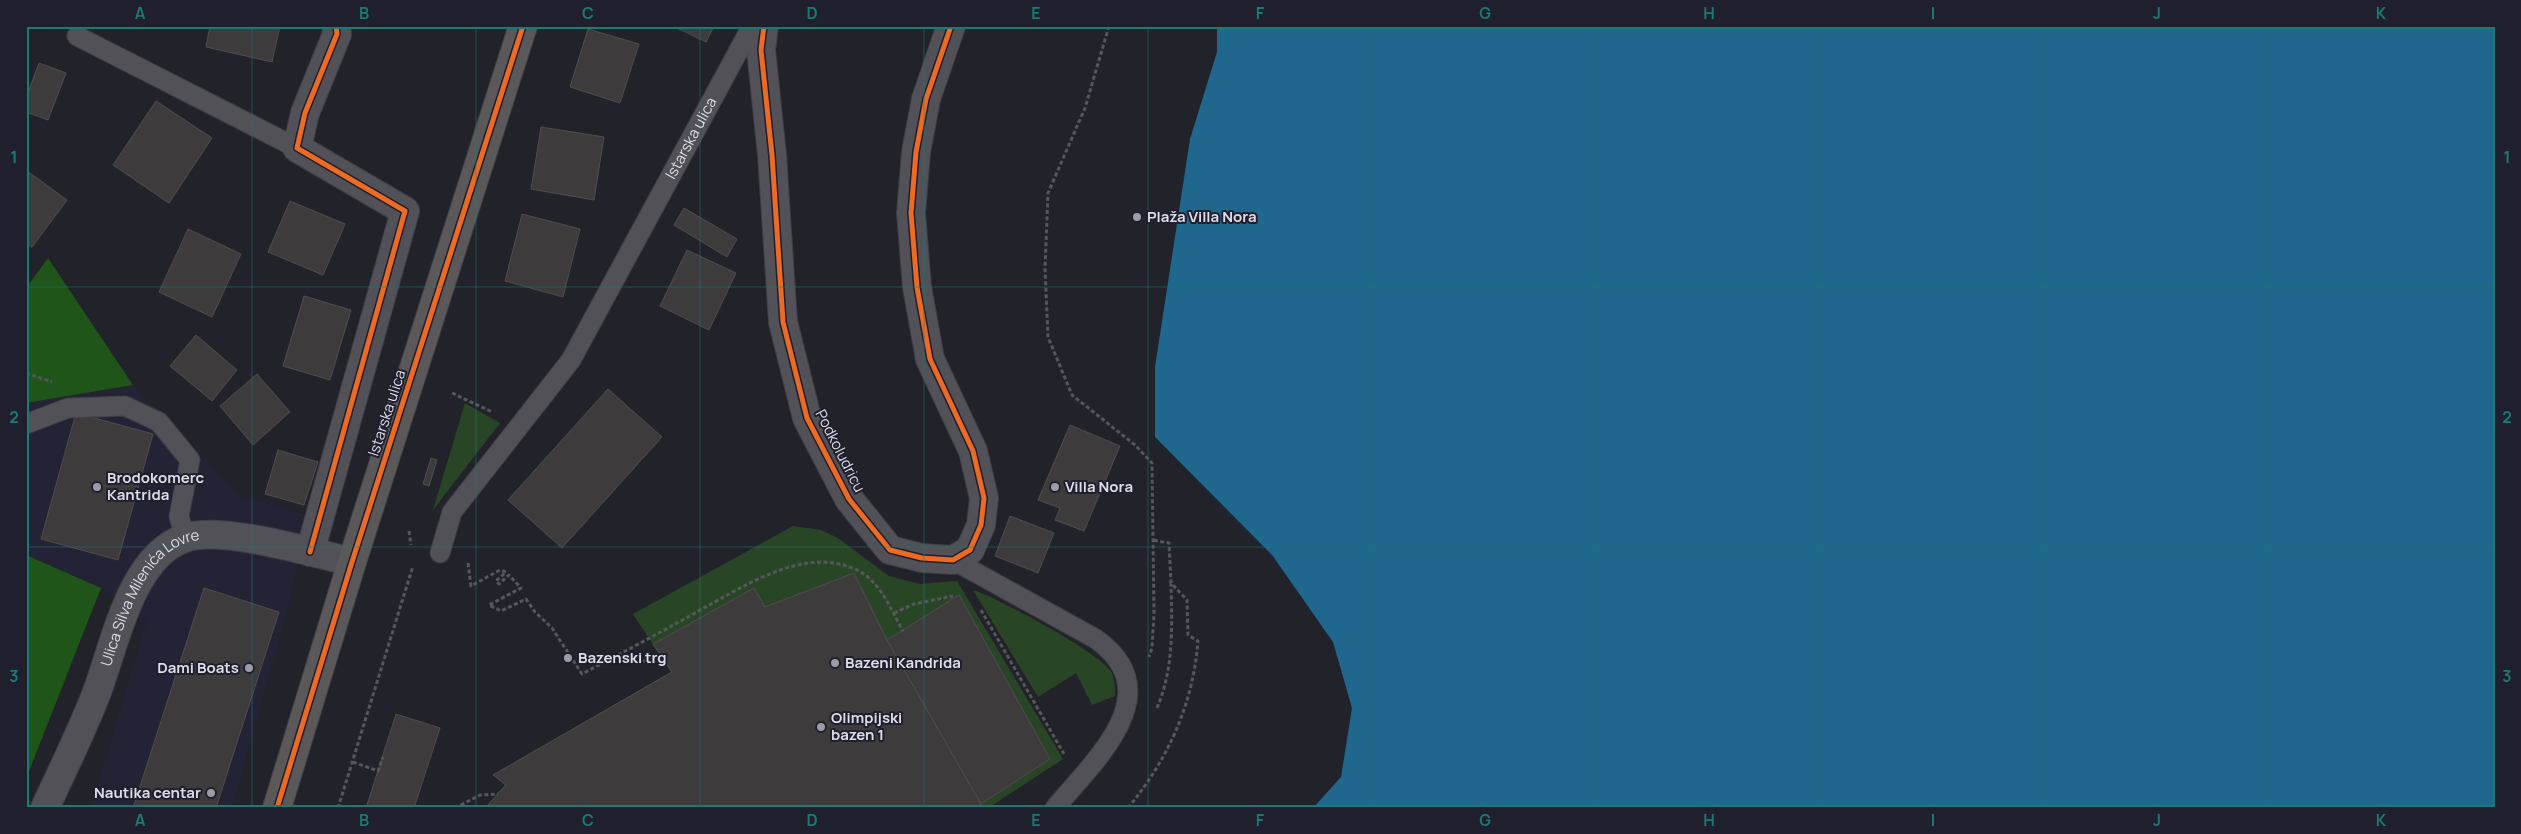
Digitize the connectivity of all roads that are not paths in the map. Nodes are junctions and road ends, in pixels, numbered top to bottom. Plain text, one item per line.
1 (523, 26) edge
2 (752, 26) edge
3 (764, 26) edge
4 (951, 26) edge
5 (339, 29) edge
6 (77, 36) dead end
7 (297, 148) junction
8 (26, 424) edge
9 (185, 538) junction
10 (310, 552) junction
11 (440, 553) dead end
12 (953, 560) junction
13 (352, 562) junction
14 (45, 808) edge
15 (277, 808) edge
16 (1055, 808) edge

1 - 13 main road, Istarska ulica
2 - 11 lane, Istarska ulica
3 - 12 street, Podkoludricu
4 - 12 street
5 - 7 street
6 - 7 lane
7 - 10 street
8 - 9 lane
9 - 10 street, Ulica Silva Milenića Lovre
9 - 14 street, Ulica Silva Milenića Lovre
10 - 13 street, Ulica Silva Milenića Lovre
12 - 16 lane
13 - 15 main road, Istarska ulica

